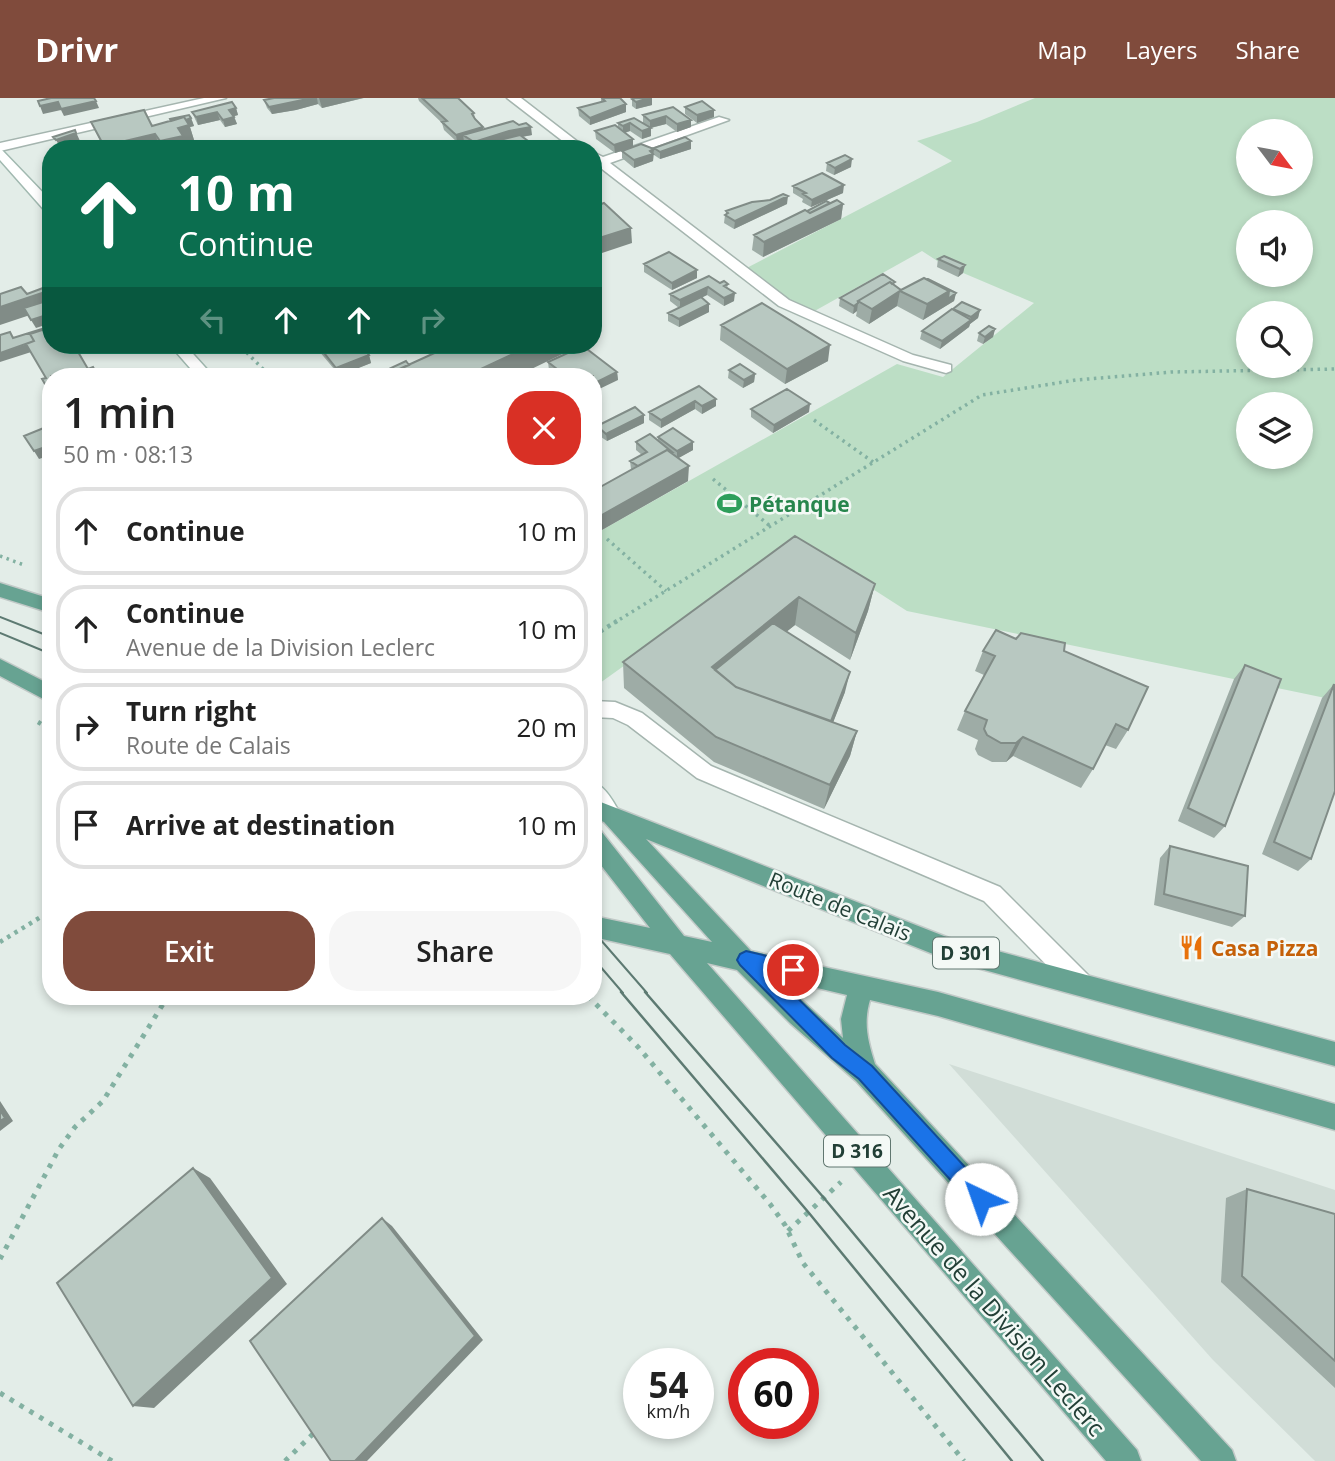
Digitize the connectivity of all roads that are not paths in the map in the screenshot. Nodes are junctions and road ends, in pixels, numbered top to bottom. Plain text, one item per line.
1 (220, 98) edge
2 (513, 98) edge
3 (723, 120) dead end
4 (566, 140) edge
5 (0, 149) edge
6 (602, 157) edge
7 (602, 163) edge
8 (42, 198) edge
9 (185, 354) edge
10 (198, 368) edge
11 (946, 368) dead end
12 (0, 590) edge
13 (42, 603) edge
14 (0, 667) edge
15 (42, 690) edge
16 (602, 709) edge
17 (602, 811) edge
18 (602, 812) edge
19 (602, 849) edge
20 (602, 928) edge
21 (676, 944) junction
22 (746, 960) junction
23 (1080, 984) junction
24 (864, 985) junction
25 (1335, 1054) edge
26 (865, 1072) junction
27 (1335, 1117) edge
28 (1126, 1461) edge
29 (1222, 1461) edge

1 - 5 street
2 - 4 street
3 - 6 street
5 - 8 street
7 - 11 street
9 - 10 street
12 - 13 main road
14 - 15 main road
16 - 23 street
17 - 23 main road, Route de Calais / D 301
18 - 22 main road
19 - 21 main road, Avenue de la Division Leclerc / D 316
20 - 21 main road
21 - 22 main road
21 - 28 main road, Avenue de la Division Leclerc / D 316
22 - 24 main road
22 - 26 main road
23 - 25 main road, Route de Calais / D 301
24 - 26 main road
24 - 27 main road
26 - 29 main road, D 316

